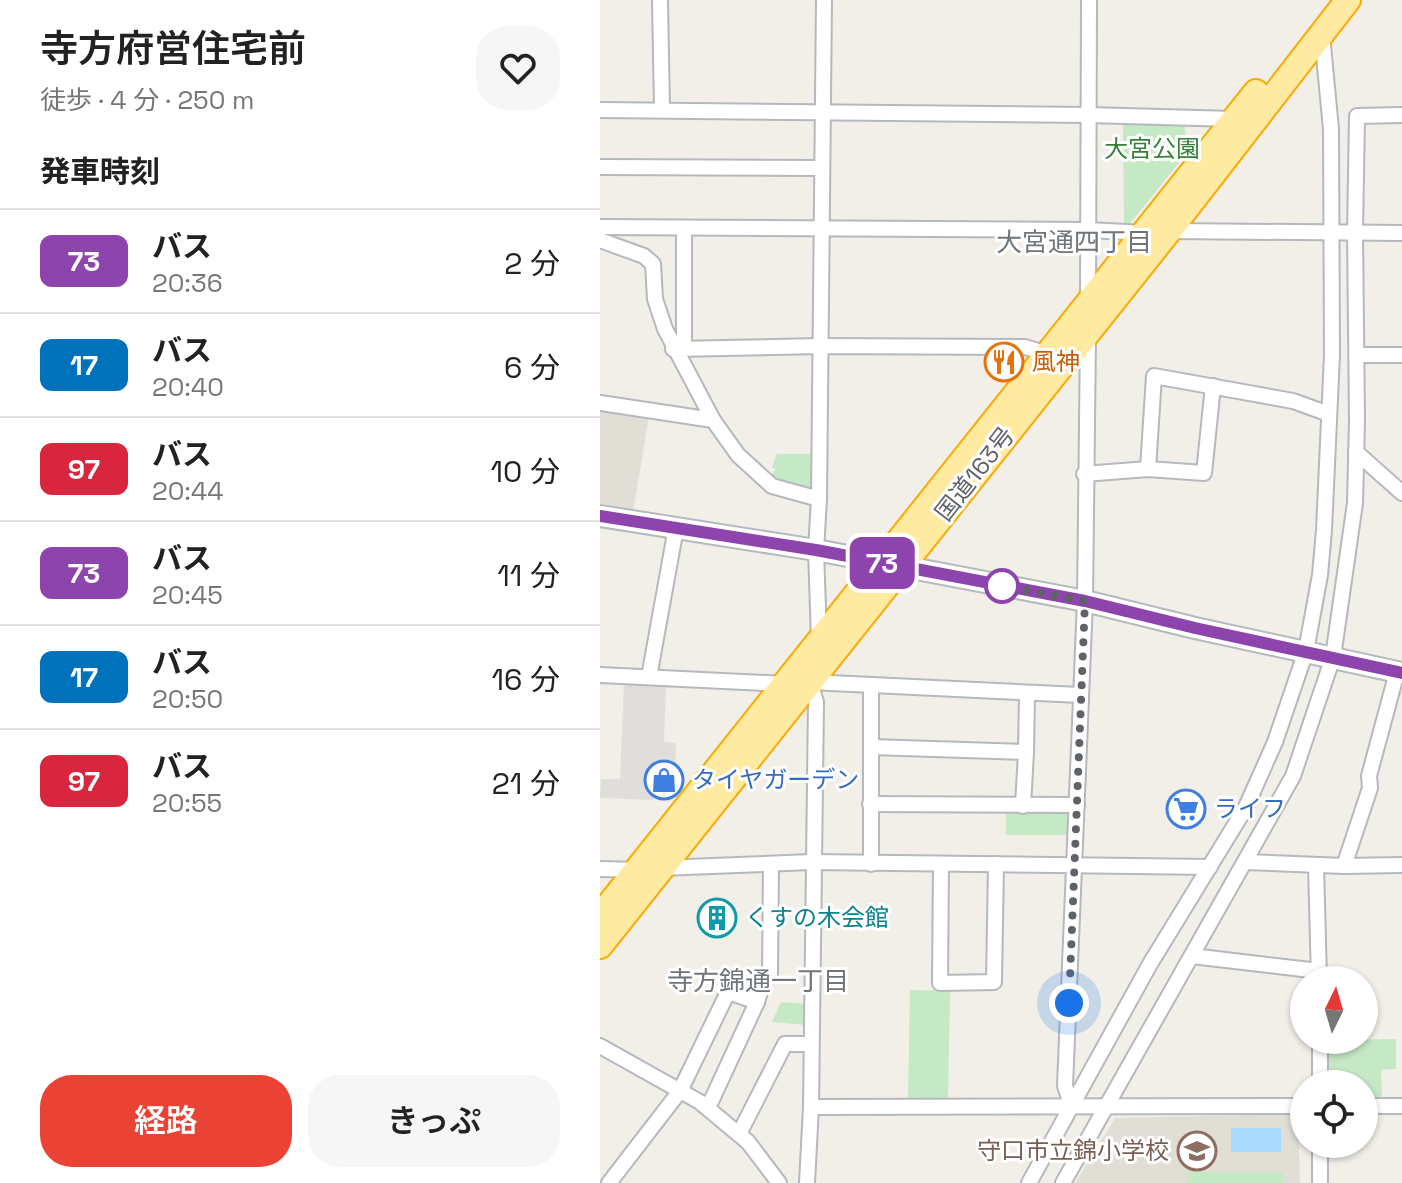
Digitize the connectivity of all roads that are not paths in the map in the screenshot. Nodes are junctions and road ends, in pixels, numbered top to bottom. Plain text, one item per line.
1 (660, 0) edge
2 (824, 0) edge
3 (1089, 0) edge
4 (1329, 0) edge
5 (1348, 0) edge
6 (1322, 33) junction
7 (600, 110) edge
8 (662, 110) junction
9 (825, 112) junction
10 (1088, 115) junction
11 (1402, 115) edge
12 (1234, 119) junction
13 (600, 167) edge
14 (822, 168) junction
15 (600, 227) edge
16 (684, 228) junction
17 (820, 229) junction
18 (1088, 230) junction
19 (1157, 232) junction
20 (1332, 232) junction
21 (1355, 233) junction
22 (1402, 233) edge
23 (600, 240) edge
24 (1088, 301) junction
25 (1088, 331) junction
26 (820, 346) junction
27 (679, 349) junction
28 (1045, 353) junction
29 (1357, 355) junction
30 (1402, 355) edge
31 (1213, 386) junction
32 (600, 403) edge
33 (1329, 414) junction
34 (713, 420) junction
35 (1356, 452) junction
36 (1148, 469) junction
37 (1084, 474) junction
38 (1402, 493) edge
39 (819, 499) junction
40 (600, 516) edge
41 (676, 528) junction
42 (816, 550) junction
43 (891, 565) junction
44 (1085, 601) junction
45 (819, 643) junction
46 (1306, 651) junction
47 (1333, 657) junction
48 (1400, 672) edge
49 (600, 675) edge
50 (649, 677) junction
51 (810, 682) junction
52 (785, 684) junction
53 (871, 686) junction
54 (1027, 694) junction
55 (1080, 695) junction
56 (872, 747) junction
57 (1026, 752) junction
58 (870, 804) junction
59 (1077, 805) junction
60 (1023, 806) junction
61 (812, 862) junction
62 (1245, 862) junction
63 (771, 864) junction
64 (871, 864) junction
65 (996, 864) junction
66 (941, 865) junction
67 (1316, 865) junction
68 (1402, 865) edge
69 (1344, 866) junction
70 (1075, 867) junction
71 (1210, 867) junction
72 (663, 868) junction
73 (600, 869) edge
74 (637, 870) junction
75 (600, 916) edge
76 (600, 946) edge
77 (1192, 956) junction
78 (1319, 966) edge
79 (1290, 971) edge
80 (757, 1002) junction
81 (811, 1044) junction
82 (600, 1046) edge
83 (680, 1091) junction
84 (1290, 1106) edge
85 (1378, 1106) edge
86 (1402, 1106) edge
87 (811, 1107) junction
88 (1072, 1107) junction
89 (1107, 1107) junction
90 (708, 1108) junction
91 (739, 1134) junction
92 (1320, 1158) edge
93 (609, 1183) edge
94 (779, 1183) edge
95 (807, 1183) edge
96 (1029, 1183) edge
97 (1063, 1183) edge
98 (1320, 1183) edge

1 - 8 street
2 - 9 street
3 - 10 street
4 - 12 highway, 国道163号
5 - 6 highway, 国道163号
6 - 19 highway, 国道163号
6 - 20 street
7 - 8 street
8 - 9 street
9 - 10 street
9 - 14 street
10 - 12 street
10 - 18 street
11 - 21 street
12 - 19 highway, 国道163号
13 - 14 street
14 - 17 street
15 - 16 street
16 - 17 street
16 - 27 street
17 - 18 street
17 - 26 street
18 - 19 street
18 - 24 street
19 - 20 street
19 - 24 highway, 国道163号
19 - 25 highway, 国道163号
20 - 21 street
20 - 33 street
21 - 22 street
21 - 29 street
23 - 27 street
24 - 25 street
24 - 28 highway, 国道163号
25 - 37 street
25 - 43 highway, 国道163号
26 - 27 street
26 - 28 street
26 - 39 street
27 - 34 street
28 - 43 highway, 国道163号
29 - 30 street
29 - 35 street
31 - 33 street
31 - 36 street
31 - 36 street
32 - 34 street
33 - 46 street
34 - 39 street
35 - 38 street
35 - 47 street
36 - 37 street
37 - 44 street
39 - 42 street
40 - 41 main road
41 - 42 main road
41 - 50 street
42 - 43 main road
42 - 45 street
43 - 44 main road
43 - 45 highway, 国道163号
43 - 51 highway, 国道163号
44 - 46 main road
44 - 55 street
45 - 52 highway, 国道163号
46 - 47 main road
46 - 71 street
47 - 48 main road
47 - 62 street
48 - 69 street
49 - 50 street
50 - 52 street
51 - 53 street
51 - 61 street
51 - 72 highway, 国道163号
52 - 74 highway, 国道163号
53 - 54 street
53 - 56 street
54 - 55 street
54 - 57 street
55 - 59 street
56 - 57 street
56 - 58 street
57 - 60 street
58 - 60 street
58 - 64 street
59 - 60 street
59 - 70 street
61 - 63 street
61 - 64 street
61 - 81 street
62 - 67 street
62 - 77 street
63 - 72 street
63 - 80 street
64 - 66 street
65 - 66 street
65 - 66 street
65 - 70 street
67 - 69 street
67 - 78 street
68 - 69 street
70 - 71 street
70 - 88 street
71 - 88 street
72 - 74 street
72 - 76 highway, 国道163号
73 - 74 street
74 - 75 highway, 国道163号
77 - 79 street
77 - 89 street
80 - 83 street
80 - 90 street
81 - 87 street
81 - 91 street
82 - 83 street
83 - 90 street
83 - 93 street
84 - 89 street
85 - 86 street
87 - 88 street
87 - 95 street
88 - 89 street
88 - 96 street
89 - 97 street
90 - 91 street
91 - 94 street
92 - 98 street

